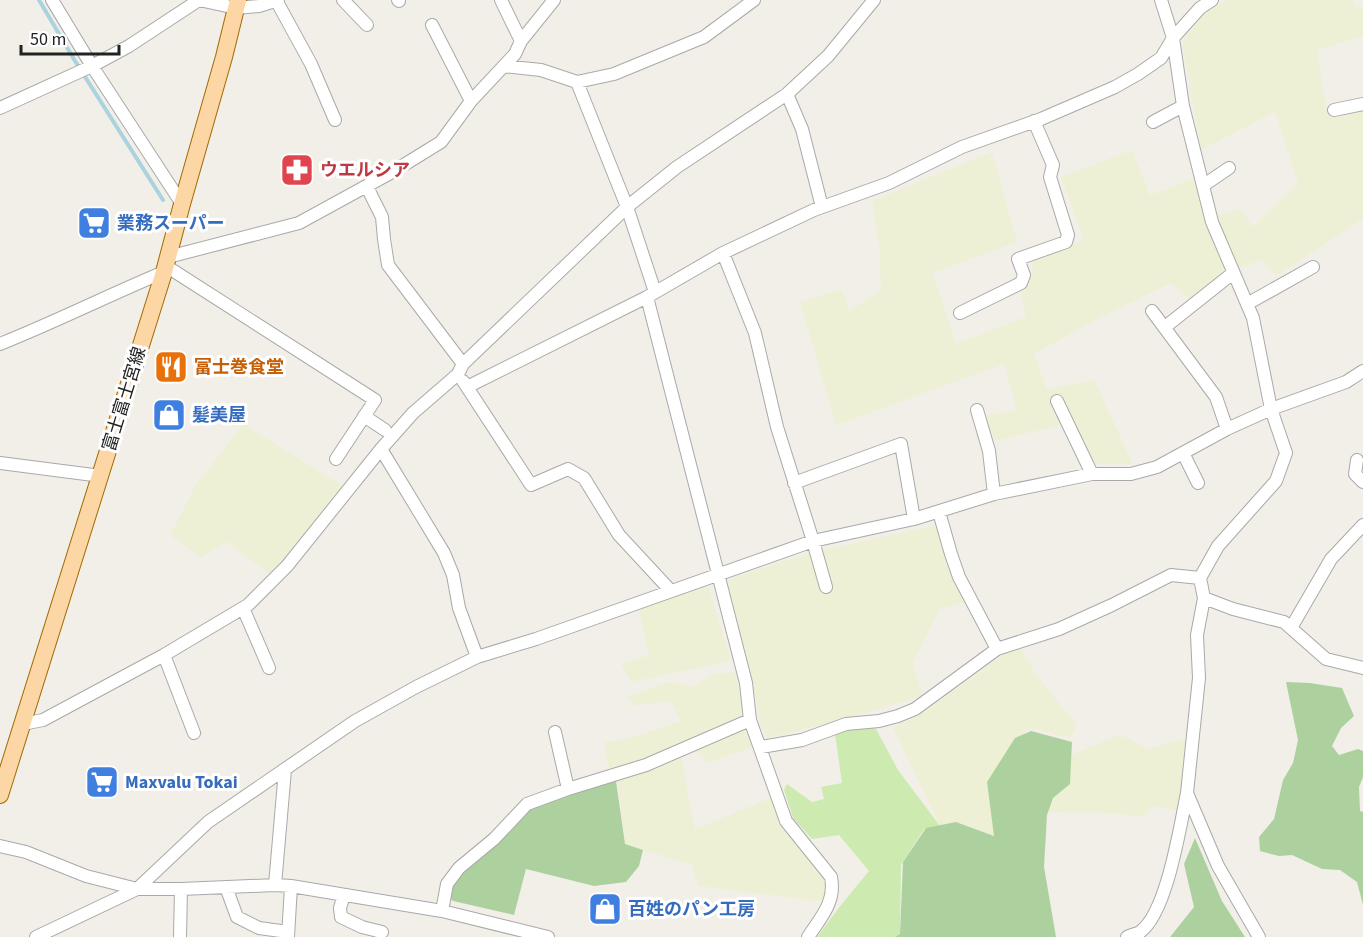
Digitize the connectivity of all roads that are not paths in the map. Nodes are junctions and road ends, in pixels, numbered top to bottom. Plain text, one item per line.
1 (52, 0) edge
2 (277, 0) edge
3 (343, 0) edge
4 (501, 0) edge
5 (554, 0) edge
6 (754, 0) edge
7 (874, 0) edge
8 (1161, 0) edge
9 (1212, 0) edge
10 (237, 4) edge
11 (367, 25) dead end
12 (432, 26) dead end
13 (1173, 38) junction
14 (521, 41) junction
15 (504, 66) junction
16 (85, 69) junction
17 (577, 82) junction
18 (787, 94) junction
19 (471, 101) junction
20 (1363, 104) edge
21 (1, 106) edge
22 (1183, 106) junction
23 (1334, 110) dead end
24 (335, 120) dead end
25 (1034, 121) junction
26 (1154, 122) dead end
27 (1228, 168) dead end
28 (1204, 185) junction
29 (367, 186) junction
30 (182, 204) junction
31 (627, 207) junction
32 (822, 207) junction
33 (723, 253) junction
34 (166, 265) junction
35 (1313, 267) dead end
36 (1233, 273) junction
37 (651, 295) junction
38 (1248, 304) junction
39 (1152, 311) dead end
40 (960, 313) dead end
41 (1165, 327) junction
42 (0, 344) edge
43 (460, 369) junction
44 (1363, 371) edge
45 (467, 387) junction
46 (1057, 401) dead end
47 (977, 410) dead end
48 (1271, 410) junction
49 (364, 416) junction
50 (1227, 429) junction
51 (385, 430) dead end
52 (381, 449) junction
53 (1183, 453) junction
54 (336, 459) dead end
55 (1357, 460) dead end
56 (0, 463) edge
57 (1092, 474) junction
58 (100, 476) junction
59 (1363, 482) edge
60 (794, 483) junction
61 (1198, 483) dead end
62 (994, 494) junction
63 (939, 512) junction
64 (914, 519) junction
65 (1363, 525) edge
66 (813, 541) junction
67 (718, 574) junction
68 (1200, 578) junction
69 (826, 587) dead end
70 (670, 590) junction
71 (1204, 598) junction
72 (243, 608) junction
73 (1291, 628) junction
74 (997, 649) junction
75 (164, 655) junction
76 (477, 657) junction
77 (269, 668) dead end
78 (1363, 668) edge
79 (750, 720) junction
80 (23, 724) junction
81 (555, 732) dead end
82 (194, 733) dead end
83 (761, 747) junction
84 (285, 770) junction
85 (568, 789) junction
86 (1187, 793) junction
87 (0, 795) edge
88 (0, 846) edge
89 (274, 885) junction
90 (291, 886) junction
91 (226, 887) junction
92 (137, 889) junction
93 (181, 889) junction
94 (344, 895) junction
95 (442, 911) junction
96 (382, 932) dead end
97 (288, 934) edge
98 (36, 937) edge
99 (180, 937) edge
100 (544, 937) edge
101 (808, 937) edge
102 (1127, 937) edge
103 (1258, 937) edge

1 - 16 street
2 - 10 street
2 - 24 street
3 - 11 street
4 - 14 street
5 - 14 street
6 - 17 street
7 - 18 street
8 - 13 street
9 - 13 street
10 - 16 street
10 - 30 main road, 富士富士宮線
12 - 19 street
13 - 22 street
13 - 25 street
14 - 15 street
15 - 17 street
15 - 19 street
16 - 21 street
16 - 30 street
17 - 31 street
18 - 31 street
18 - 32 street
19 - 29 street
20 - 23 street
22 - 26 street
22 - 28 street
25 - 32 street
25 - 40 street
27 - 28 street
28 - 36 street
29 - 34 street
29 - 43 street
30 - 34 main road, 富士富士宮線
31 - 37 street
31 - 43 street
32 - 33 street
33 - 37 street
33 - 60 street
34 - 42 street
34 - 49 street
34 - 58 main road, 富士富士宮線
35 - 38 street
36 - 38 street
36 - 41 street
37 - 45 street
37 - 67 street
38 - 48 street
39 - 41 street
41 - 50 street
43 - 45 street
43 - 52 street
44 - 48 street
45 - 70 street
46 - 57 street
47 - 62 street
48 - 50 street
48 - 68 street
49 - 51 street
49 - 54 street
50 - 53 street
52 - 72 street
52 - 76 street
53 - 57 street
53 - 61 street
55 - 59 street
56 - 58 street
57 - 62 street
58 - 80 main road, 富士富士宮線
60 - 64 street
60 - 66 street
62 - 63 street
63 - 64 street
63 - 74 street
64 - 66 street
65 - 73 street
66 - 67 street
66 - 69 street
67 - 70 street
67 - 79 street
68 - 71 street
68 - 74 street
70 - 76 street
71 - 73 street
71 - 86 street
72 - 75 street
72 - 77 street
73 - 78 street
74 - 83 street
75 - 80 street
75 - 82 street
76 - 84 street
79 - 83 street
79 - 85 street
80 - 87 main road, 富士富士宮線
81 - 85 street
83 - 101 street
84 - 89 street
84 - 92 street
85 - 95 street
86 - 102 street
86 - 103 street
88 - 92 street
89 - 90 street
89 - 91 street
90 - 94 street
90 - 97 street
91 - 93 street
91 - 97 street
92 - 93 street
92 - 98 street
93 - 99 street
94 - 95 street
94 - 96 street
95 - 100 street

